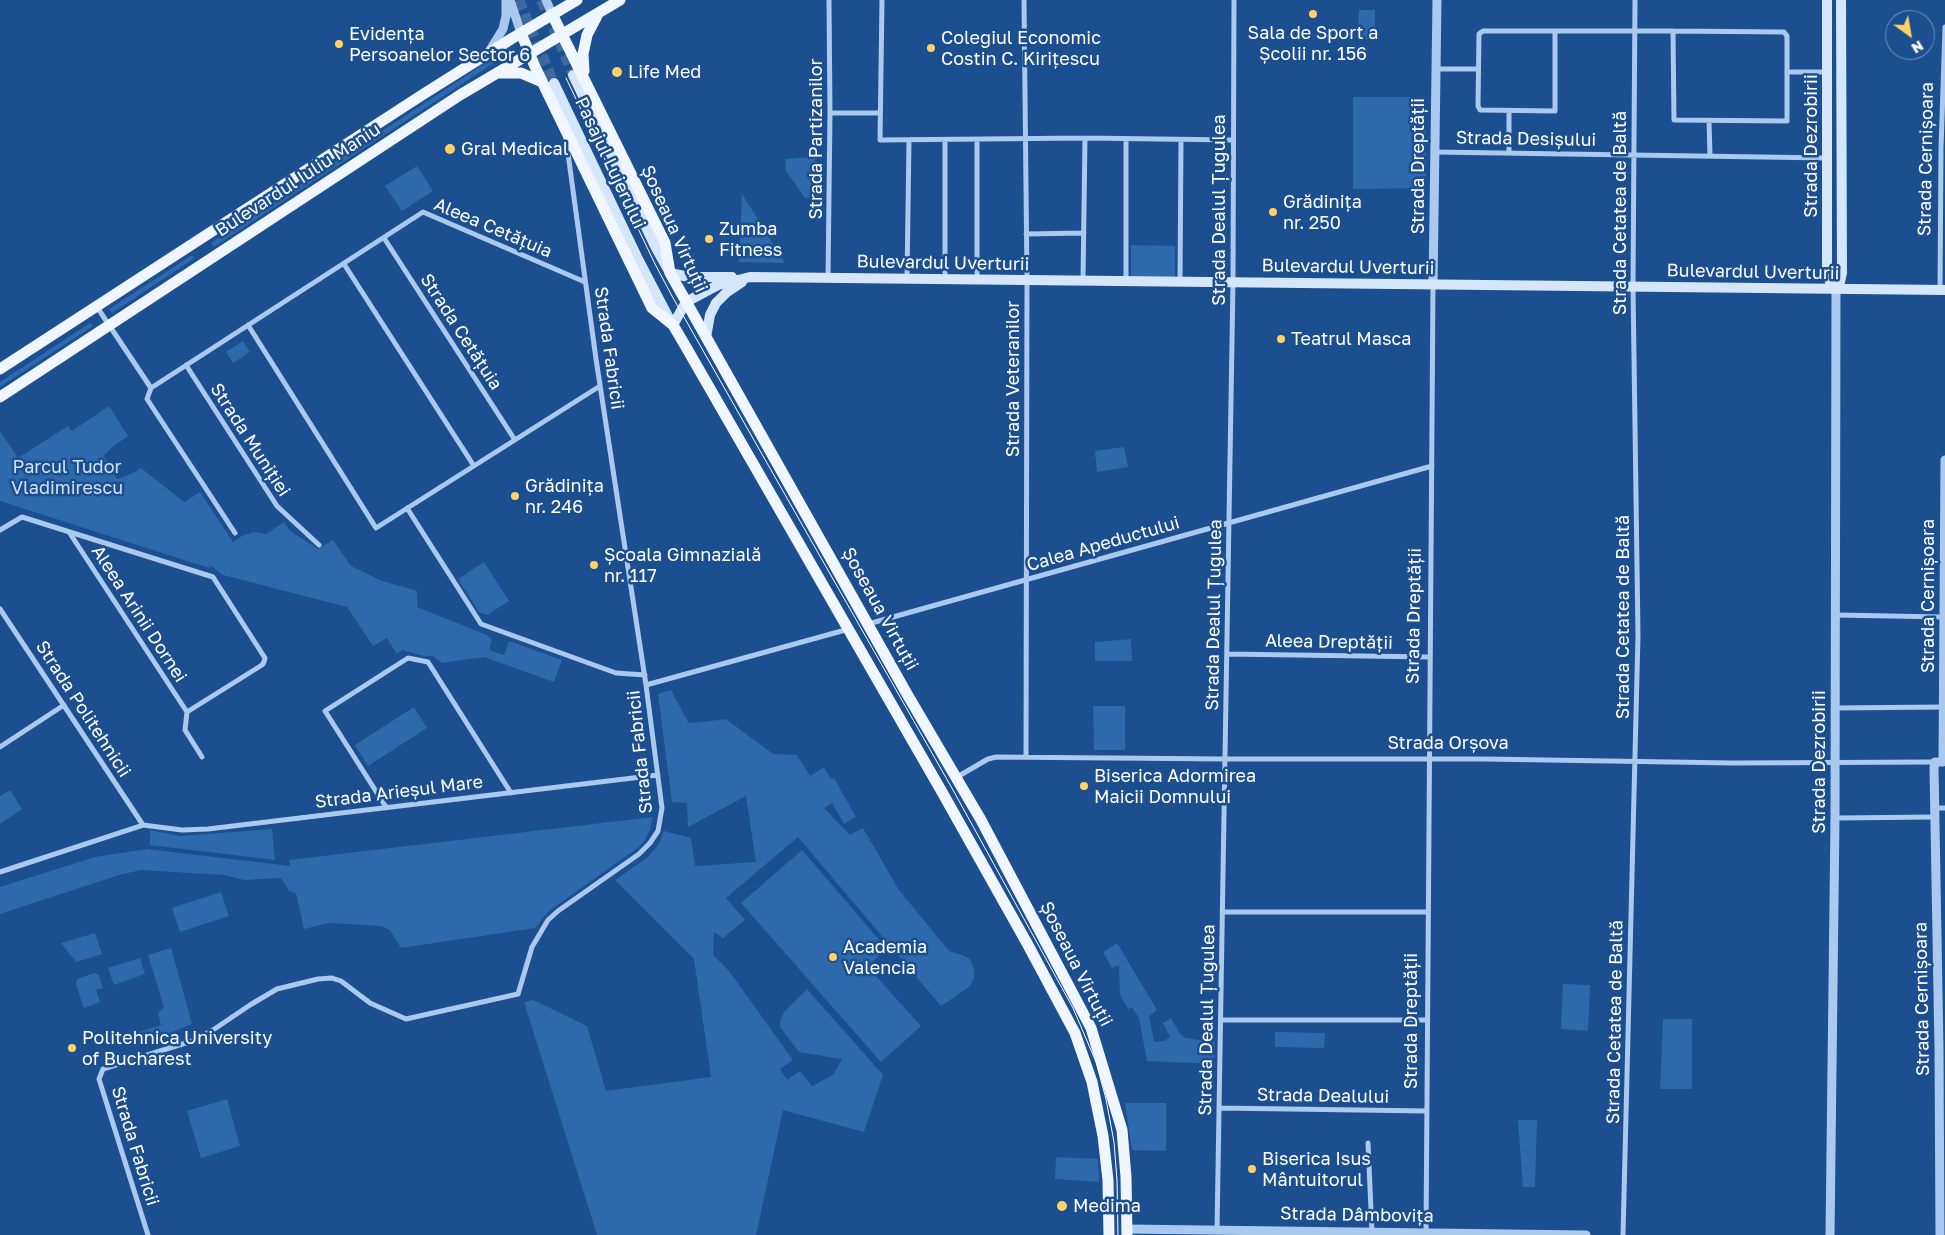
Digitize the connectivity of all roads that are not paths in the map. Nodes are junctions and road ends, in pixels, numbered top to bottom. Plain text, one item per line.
1 (508, 0) edge
2 (546, 0) edge
3 (577, 0) edge
4 (620, 0) edge
5 (829, 0) edge
6 (882, 0) edge
7 (1024, 0) edge
8 (1234, 0) edge
9 (1437, 0) edge
10 (1635, 0) edge
11 (1827, 0) edge
12 (1841, 0) edge
13 (600, 13) junction
14 (552, 14) junction
15 (1945, 28) edge
16 (1555, 31) junction
17 (1635, 31) junction
18 (1673, 31) junction
19 (521, 33) junction
20 (563, 35) junction
21 (488, 54) junction
22 (530, 54) junction
23 (1436, 69) junction
24 (1478, 69) junction
25 (1788, 72) junction
26 (1827, 72) junction
27 (496, 74) junction
28 (573, 75) tunnel mouth
29 (585, 78) junction
30 (542, 82) junction
31 (554, 83) tunnel mouth
32 (1509, 111) junction
33 (830, 113) junction
34 (880, 113) junction
35 (1709, 121) junction
36 (564, 129) junction
37 (1085, 138) junction
38 (1126, 139) junction
39 (909, 140) junction
40 (945, 140) junction
41 (977, 140) junction
42 (1025, 140) junction
43 (1181, 140) junction
44 (1232, 140) junction
45 (1943, 150) edge
46 (1435, 152) junction
47 (1509, 153) junction
48 (1634, 155) junction
49 (1710, 156) junction
50 (1827, 158) junction
51 (1084, 233) junction
52 (1026, 234) junction
53 (384, 238) junction
54 (344, 264) junction
55 (670, 273) junction
56 (750, 278) junction
57 (828, 278) junction
58 (907, 279) junction
59 (945, 280) junction
60 (977, 280) junction
61 (1027, 280) junction
62 (1083, 281) junction
63 (1126, 281) junction
64 (585, 282) junction
65 (1180, 282) junction
66 (1233, 282) junction
67 (1434, 285) junction
68 (1633, 287) junction
69 (1836, 289) junction
70 (1942, 290) edge
71 (686, 302) junction
72 (97, 307) junction
73 (109, 325) junction
74 (248, 325) junction
75 (673, 325) junction
76 (706, 336) junction
77 (186, 365) junction
78 (0, 369) edge
79 (600, 386) junction
80 (151, 388) junction
81 (0, 397) edge
82 (515, 440) junction
83 (1945, 460) edge
84 (474, 466) junction
85 (1432, 466) junction
86 (407, 508) junction
87 (1229, 523) junction
88 (0, 530) edge
89 (68, 532) junction
90 (234, 533) dead end
91 (319, 545) dead end
92 (1026, 579) junction
93 (0, 609) edge
94 (1836, 615) junction
95 (1944, 617) edge
96 (868, 624) junction
97 (850, 629) junction
98 (1227, 654) junction
99 (1430, 657) junction
100 (645, 675) junction
101 (646, 685) junction
102 (64, 705) junction
103 (1943, 707) junction
104 (1836, 708) junction
105 (187, 712) junction
106 (0, 747) edge
107 (202, 757) dead end
108 (1026, 757) junction
109 (1429, 758) junction
110 (1225, 760) junction
111 (1635, 762) junction
112 (1941, 762) edge
113 (1835, 763) junction
114 (658, 775) junction
115 (956, 777) junction
116 (512, 792) junction
117 (386, 807) junction
118 (1945, 808) edge
119 (1935, 813) junction
120 (1835, 818) junction
121 (143, 825) junction
122 (0, 872) edge
123 (1222, 912) junction
124 (1428, 912) junction
125 (1942, 1012) edge
126 (1220, 1020) junction
127 (1427, 1020) junction
128 (1942, 1049) edge
129 (1219, 1108) junction
130 (1942, 1109) edge
131 (1426, 1111) junction
132 (1368, 1143) dead end
133 (1217, 1230) junction
134 (1127, 1232) edge
135 (1235, 1232) edge
136 (1372, 1232) junction
137 (1426, 1233) junction
138 (148, 1235) edge
139 (1108, 1235) edge
140 (1586, 1235) edge
141 (1623, 1235) edge
142 (1830, 1235) edge
143 (1940, 1235) edge

1 - 19 street
1 - 21 street
2 - 14 street
3 - 14 main road, Bulevardul Iuliu Maniu
4 - 13 main road, Bulevardul Iuliu Maniu
5 - 33 street, Strada Partizanilor
6 - 34 street
7 - 42 street, Strada Veteranilor
8 - 44 street, Strada Dealul Țugulea
9 - 23 street, Strada Dreptății
10 - 17 street, Strada Cetatea de Baltă
11 - 26 main road, Strada Dezrobirii
12 - 69 main road, Strada Dezrobirii
13 - 20 main road, Bulevardul Iuliu Maniu
13 - 29 main road
14 - 19 main road, Bulevardul Iuliu Maniu
14 - 20 main road, Șoseaua Virtuții
15 - 45 street, Strada Cernișoara
16 - 17 street
16 - 24 street
16 - 32 street
17 - 18 street
17 - 48 street, Strada Cetatea de Baltă
18 - 25 street
18 - 35 street
19 - 21 main road, Bulevardul Iuliu Maniu
19 - 22 main road, Șoseaua Virtuții
20 - 22 main road, Bulevardul Iuliu Maniu
20 - 29 main road, Șoseaua Virtuții
21 - 72 main road, Bulevardul Iuliu Maniu
22 - 27 main road, Bulevardul Iuliu Maniu
22 - 30 main road, Șoseaua Virtuții
23 - 24 street
23 - 46 street, Strada Dreptății
24 - 32 street
25 - 26 street
25 - 35 street
26 - 50 main road, Strada Dezrobirii
27 - 30 main road
27 - 73 main road, Bulevardul Iuliu Maniu
28 - 55 main road, Pasajul Lujerului
29 - 55 main road, Șoseaua Virtuții
30 - 36 main road, Șoseaua Virtuții
31 - 75 main road, Pasajul Lujerului
32 - 47 street
33 - 34 street
33 - 57 street, Strada Partizanilor
34 - 39 street
35 - 49 street
36 - 64 street, Strada Fabricii
36 - 75 main road, Șoseaua Virtuții
37 - 38 street
37 - 42 street
37 - 51 street
38 - 43 street
38 - 63 street
39 - 40 street
39 - 58 street
40 - 41 street
40 - 59 street
41 - 42 street
41 - 60 street
42 - 52 street, Strada Veteranilor
43 - 44 street
43 - 65 street
44 - 66 street, Strada Dealul Țugulea
45 - 70 street, Strada Cernișoara
46 - 47 street, Strada Desișului
46 - 67 street, Strada Dreptății
47 - 48 street, Strada Desișului
48 - 49 street, Strada Desișului
48 - 68 street, Strada Cetatea de Baltă
49 - 50 street, Strada Desișului
50 - 69 main road, Strada Dezrobirii
51 - 52 street
51 - 62 street
52 - 61 street, Strada Veteranilor
53 - 54 street, Aleea Cetățuia
53 - 64 street, Aleea Cetățuia
53 - 82 street, Strada Cetățuia
54 - 74 street, Aleea Cetățuia
54 - 84 street
55 - 56 main road
55 - 71 main road, Șoseaua Virtuții
56 - 57 main road, Bulevardul Uverturii
56 - 71 main road, Bulevardul Uverturii
56 - 76 main road
57 - 58 main road, Bulevardul Uverturii
58 - 59 main road, Bulevardul Uverturii
59 - 60 main road, Bulevardul Uverturii
60 - 61 main road, Bulevardul Uverturii
61 - 62 main road, Bulevardul Uverturii
61 - 92 street, Strada Veteranilor
62 - 63 main road, Bulevardul Uverturii
63 - 65 main road, Bulevardul Uverturii
64 - 79 street, Strada Fabricii
65 - 66 main road, Bulevardul Uverturii
66 - 67 main road, Bulevardul Uverturii
66 - 87 street, Strada Dealul Țugulea
67 - 68 main road, Bulevardul Uverturii
67 - 85 street, Strada Dreptății
68 - 69 main road, Bulevardul Uverturii
68 - 111 street, Strada Cetatea de Baltă
69 - 70 main road, Bulevardul Uverturii
69 - 94 street, Strada Dezrobirii
71 - 75 main road
71 - 76 main road, Șoseaua Virtuții
72 - 73 street
72 - 78 main road, Bulevardul Iuliu Maniu
73 - 80 street
73 - 81 main road, Bulevardul Iuliu Maniu
74 - 77 street, Aleea Cetățuia
74 - 86 street
75 - 97 main road, Șoseaua Virtuții
76 - 96 main road, Șoseaua Virtuții
77 - 80 street, Aleea Cetățuia
77 - 91 street, Strada Muniției
79 - 82 street
79 - 100 street, Strada Fabricii
80 - 90 street
82 - 84 street
83 - 95 street, Strada Cernișoara
84 - 86 street
85 - 87 street, Calea Apeductului
85 - 99 street, Strada Dreptății
86 - 100 street
87 - 92 street, Calea Apeductului
87 - 98 street, Strada Dealul Țugulea
88 - 89 street, Aleea Arinii Dornei
89 - 105 street, Aleea Arinii Dornei
89 - 105 street, Aleea Arinii Dornei
92 - 96 street, Calea Apeductului
92 - 108 street, Strada Veteranilor
93 - 102 street, Strada Politehnicii
94 - 95 street
94 - 104 street, Strada Dezrobirii
95 - 103 street, Strada Cernișoara
96 - 115 main road, Șoseaua Virtuții
97 - 101 street
97 - 139 main road, Șoseaua Virtuții
98 - 99 street, Aleea Dreptății
98 - 110 street, Strada Dealul Țugulea
99 - 109 street, Strada Dreptății
100 - 101 street, Strada Fabricii
101 - 114 street, Strada Fabricii
102 - 106 street
102 - 121 street, Strada Politehnicii
103 - 104 street
103 - 112 street, Strada Cernișoara
104 - 113 street, Strada Dezrobirii
105 - 107 street, Aleea Arinii Dornei
108 - 110 street, Strada Orșova
108 - 115 street, Strada Orșova
109 - 110 street, Strada Orșova
109 - 111 street, Strada Orșova
109 - 124 street, Strada Dreptății
110 - 123 street, Strada Dealul Țugulea
111 - 113 street, Strada Orșova
111 - 141 street, Strada Cetatea de Baltă
112 - 113 street, Strada Orșova
112 - 119 street, Strada Cernișoara
113 - 120 street, Strada Dezrobirii
114 - 116 street, Strada Arieșul Mare
114 - 138 street, Strada Fabricii
115 - 134 main road, Șoseaua Virtuții
116 - 117 street, Strada Arieșul Mare
116 - 117 street
117 - 121 street, Strada Arieșul Mare
118 - 119 street
119 - 120 street
119 - 125 street, Strada Cernișoara
120 - 142 street, Strada Dezrobirii
121 - 122 street
123 - 124 street
123 - 126 street, Strada Dealul Țugulea
124 - 127 street, Strada Dreptății
125 - 128 street, Strada Cernișoara
126 - 127 street
126 - 129 street, Strada Dealul Țugulea
127 - 131 street, Strada Dreptății
128 - 130 street, Strada Cernișoara
129 - 131 street, Strada Dealului
129 - 133 street, Strada Dealul Țugulea
130 - 143 street, Strada Cernișoara
131 - 137 street, Strada Dreptății
132 - 136 street
133 - 134 street, Strada Dâmbovița
133 - 135 street, Strada Dâmbovița
135 - 136 street, Strada Dâmbovița
136 - 137 street, Strada Dâmbovița
137 - 140 street, Strada Dâmbovița

